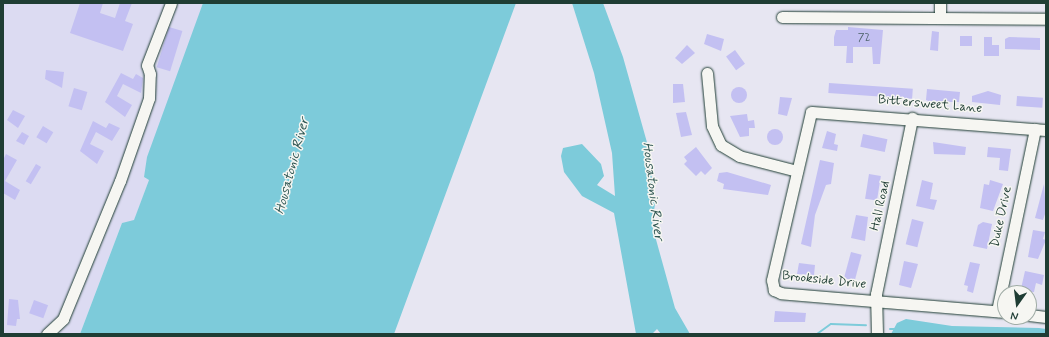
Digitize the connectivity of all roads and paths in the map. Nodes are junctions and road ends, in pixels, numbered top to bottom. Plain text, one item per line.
1 (171, 3) edge
2 (940, 3) edge
3 (782, 17) dead end
4 (940, 17) junction
5 (1046, 19) edge
6 (707, 73) dead end
7 (811, 112) joint
8 (912, 118) junction
9 (1040, 130) edge
10 (797, 171) junction
11 (1007, 285) edge
12 (876, 301) junction
13 (997, 312) edge
14 (47, 334) edge
15 (877, 334) edge

1 - 14 street
2 - 4 street
3 - 4 street
4 - 5 street
6 - 10 street
7 - 8 street, Bittersweet Lane
7 - 10 street, Brookside Drive
8 - 9 street, Bittersweet Lane
8 - 12 street, Hall Road
9 - 11 street, Duke Drive
10 - 12 street, Brookside Drive
12 - 13 street, Brookside Drive
12 - 15 street, Hall Road

